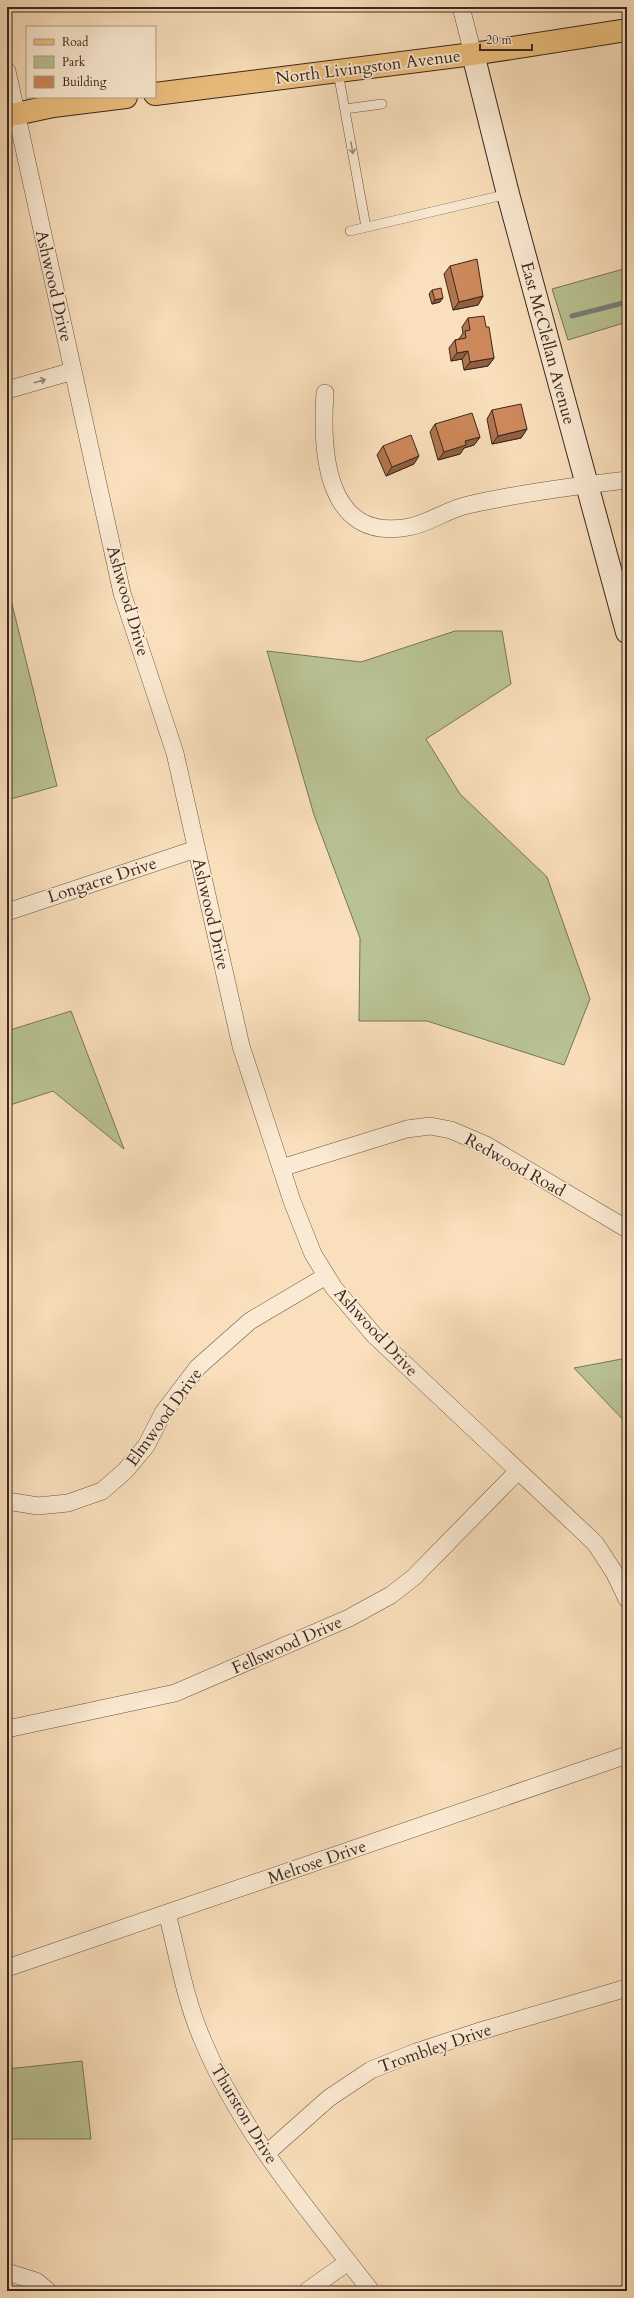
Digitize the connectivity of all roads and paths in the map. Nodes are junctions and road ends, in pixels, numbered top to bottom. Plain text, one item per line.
1 (461, 7) edge
2 (627, 30) edge
3 (473, 54) junction
4 (7, 71) edge
5 (338, 72) junction
6 (156, 94) edge
7 (118, 98) edge
8 (382, 104) dead end
9 (345, 109) junction
10 (12, 115) edge
11 (508, 194) junction
12 (366, 227) junction
13 (350, 231) dead end
14 (73, 371) junction
15 (7, 390) edge
16 (325, 393) dead end
17 (627, 480) edge
18 (586, 485) junction
19 (627, 632) edge
20 (196, 849) junction
21 (7, 912) edge
22 (281, 1168) junction
23 (627, 1229) edge
24 (326, 1276) junction
25 (518, 1471) junction
26 (7, 1501) edge
27 (627, 1599) edge
28 (7, 1729) edge
29 (627, 1755) edge
30 (167, 1913) junction
31 (7, 1968) edge
32 (627, 1988) edge
33 (267, 2153) junction
34 (348, 2262) junction
35 (7, 2272) edge
36 (48, 2291) edge
37 (307, 2291) edge
38 (371, 2291) edge

1 - 3 street
2 - 3 main road, North Livingston Avenue
3 - 5 main road, North Livingston Avenue
3 - 11 street, East McClellan Avenue
4 - 10 street, Ashwood Drive
5 - 6 main road, North Livingston Avenue
5 - 9 lane
7 - 10 main road
8 - 9 lane
9 -> 12 lane
10 - 14 street, Ashwood Drive
11 - 12 lane
11 - 18 street, East McClellan Avenue
12 - 13 lane
15 -> 14 street
14 - 20 street, Ashwood Drive
16 - 18 street
17 - 18 street
18 - 19 street, East McClellan Avenue
20 - 21 street, Longacre Drive
20 - 22 street, Ashwood Drive
22 - 23 street, Redwood Road
22 - 24 street, Ashwood Drive
24 - 25 street, Ashwood Drive
24 - 26 street, Elmwood Drive
25 - 27 street, Ashwood Drive
25 - 28 street, Fellswood Drive
29 - 30 street, Melrose Drive
30 - 31 street, Melrose Drive
30 - 33 street, Thurston Drive
32 - 33 street, Trombley Drive
33 - 34 street, Thurston Drive
34 - 37 street
34 - 38 street, Thurston Drive
35 - 36 street

